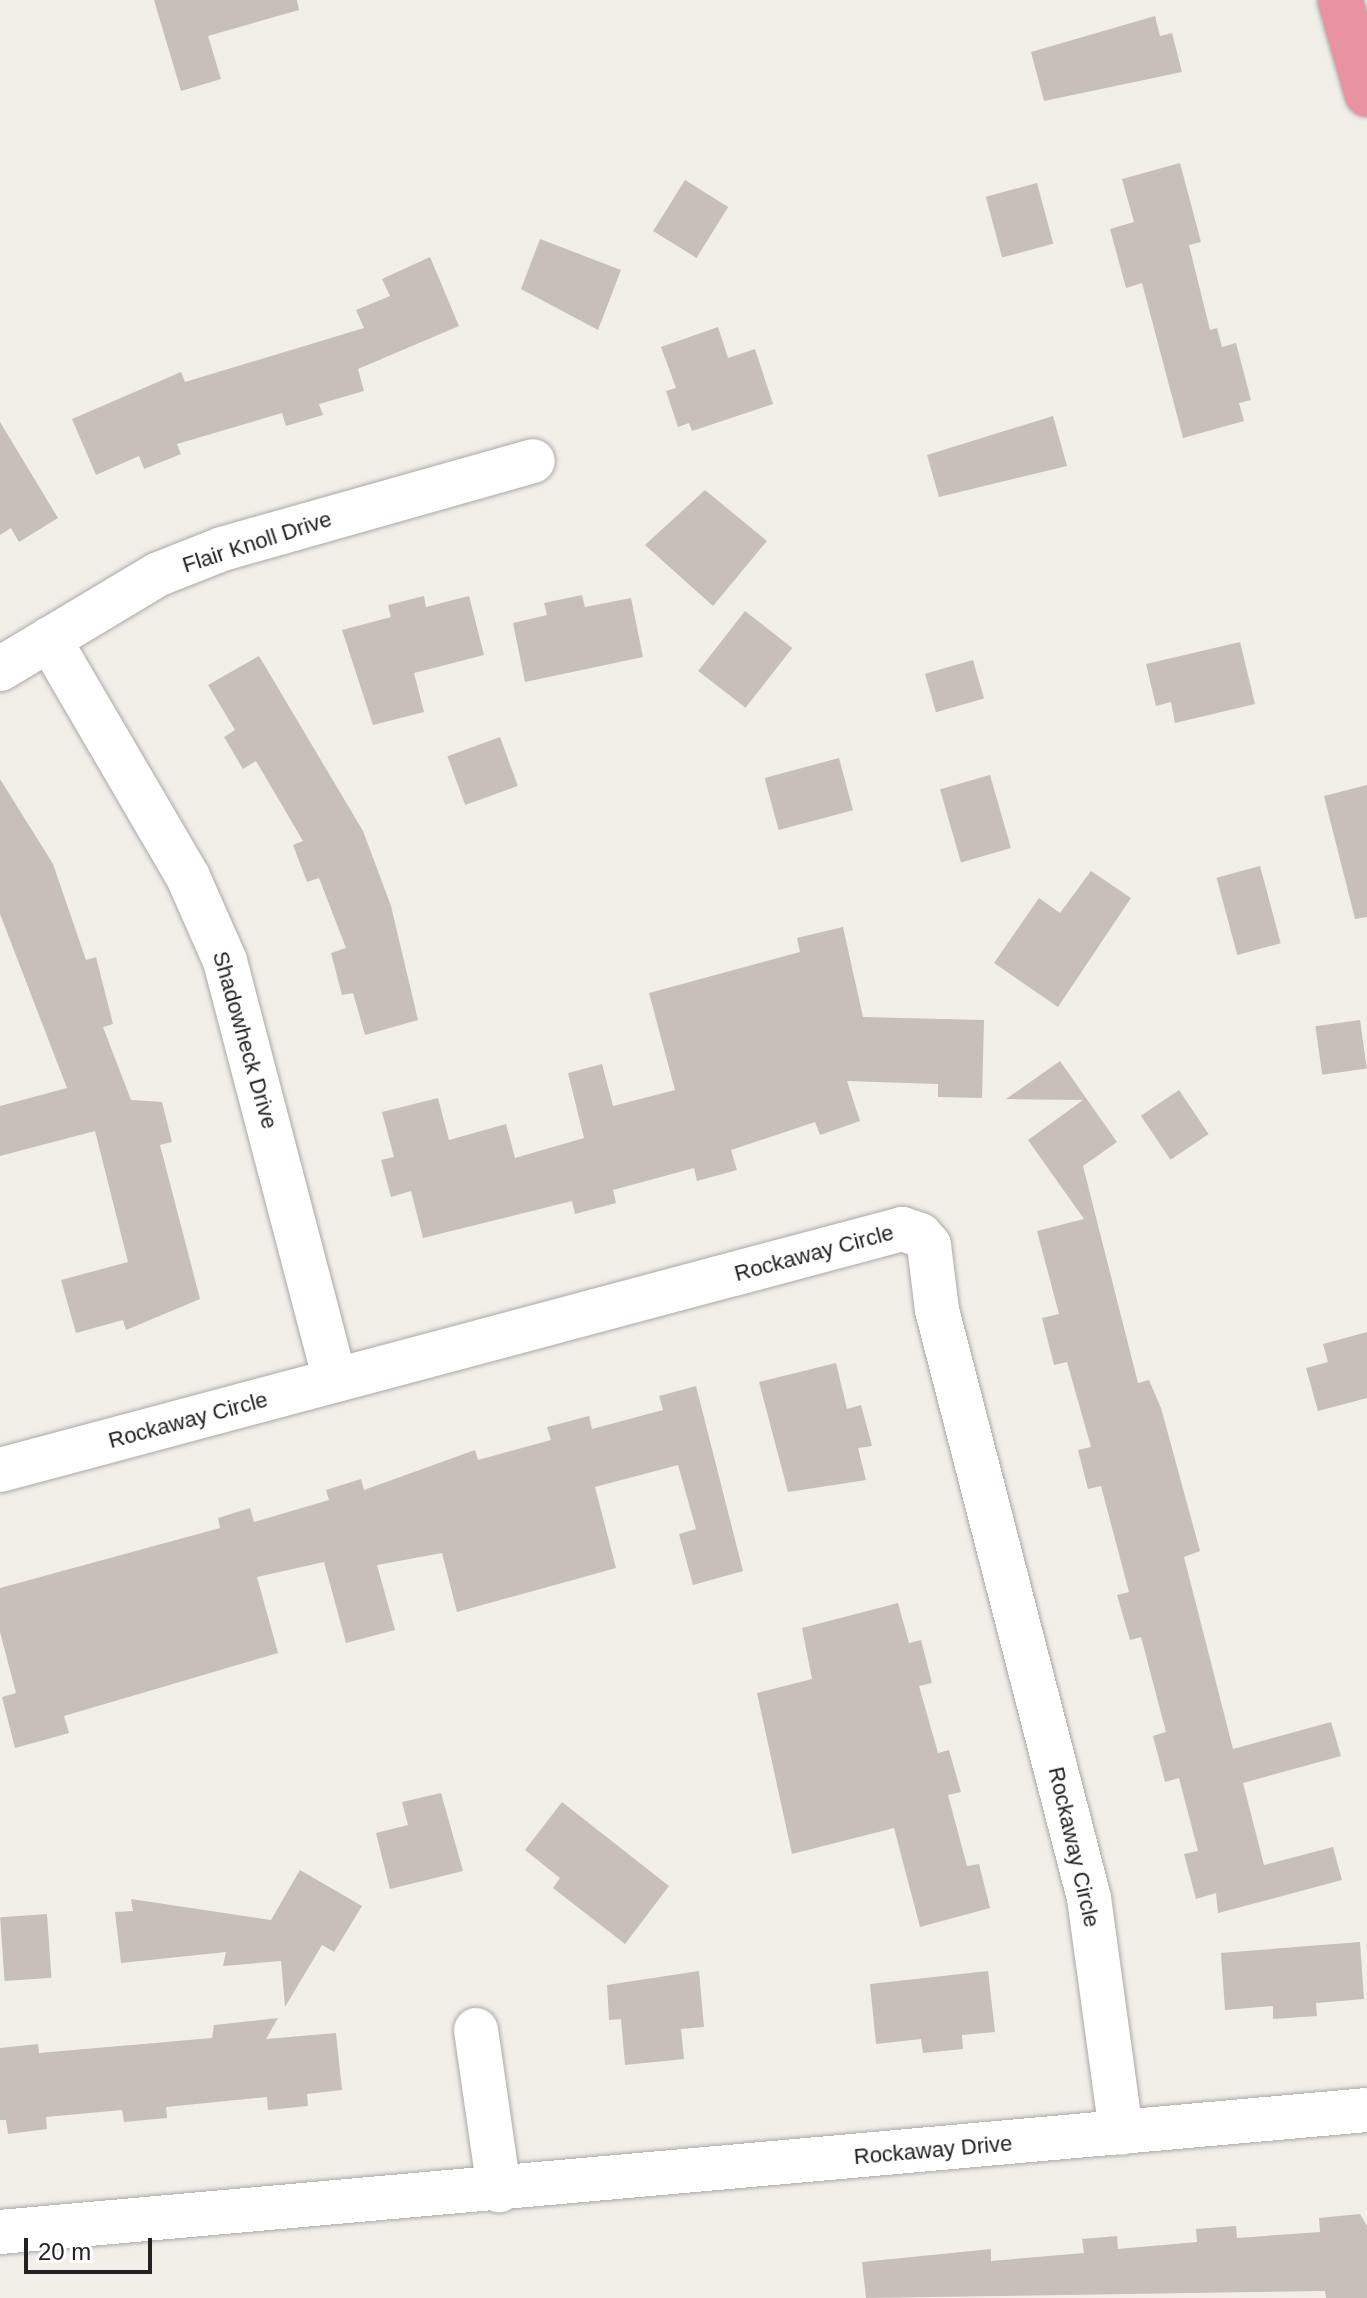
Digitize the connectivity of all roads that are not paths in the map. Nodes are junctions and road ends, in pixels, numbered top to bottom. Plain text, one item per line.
1 (1340, 0) edge
2 (1367, 94) edge
3 (533, 461) dead end
4 (49, 639) junction
5 (0, 669) edge
6 (335, 1380) junction
7 (0, 1470) edge
8 (476, 2030) dead end
9 (1367, 2110) edge
10 (1121, 2133) junction
11 (499, 2190) junction
12 (0, 2232) edge

1 - 2 highway
3 - 4 street, Flair Knoll Drive
4 - 5 street, Flair Knoll Drive
4 - 6 street, Shadowheck Drive
6 - 7 street, Rockaway Circle
6 - 10 street, Rockaway Circle
8 - 11 street
9 - 10 street, Rockaway Drive
10 - 11 street, Rockaway Drive
11 - 12 street, Rockaway Drive

